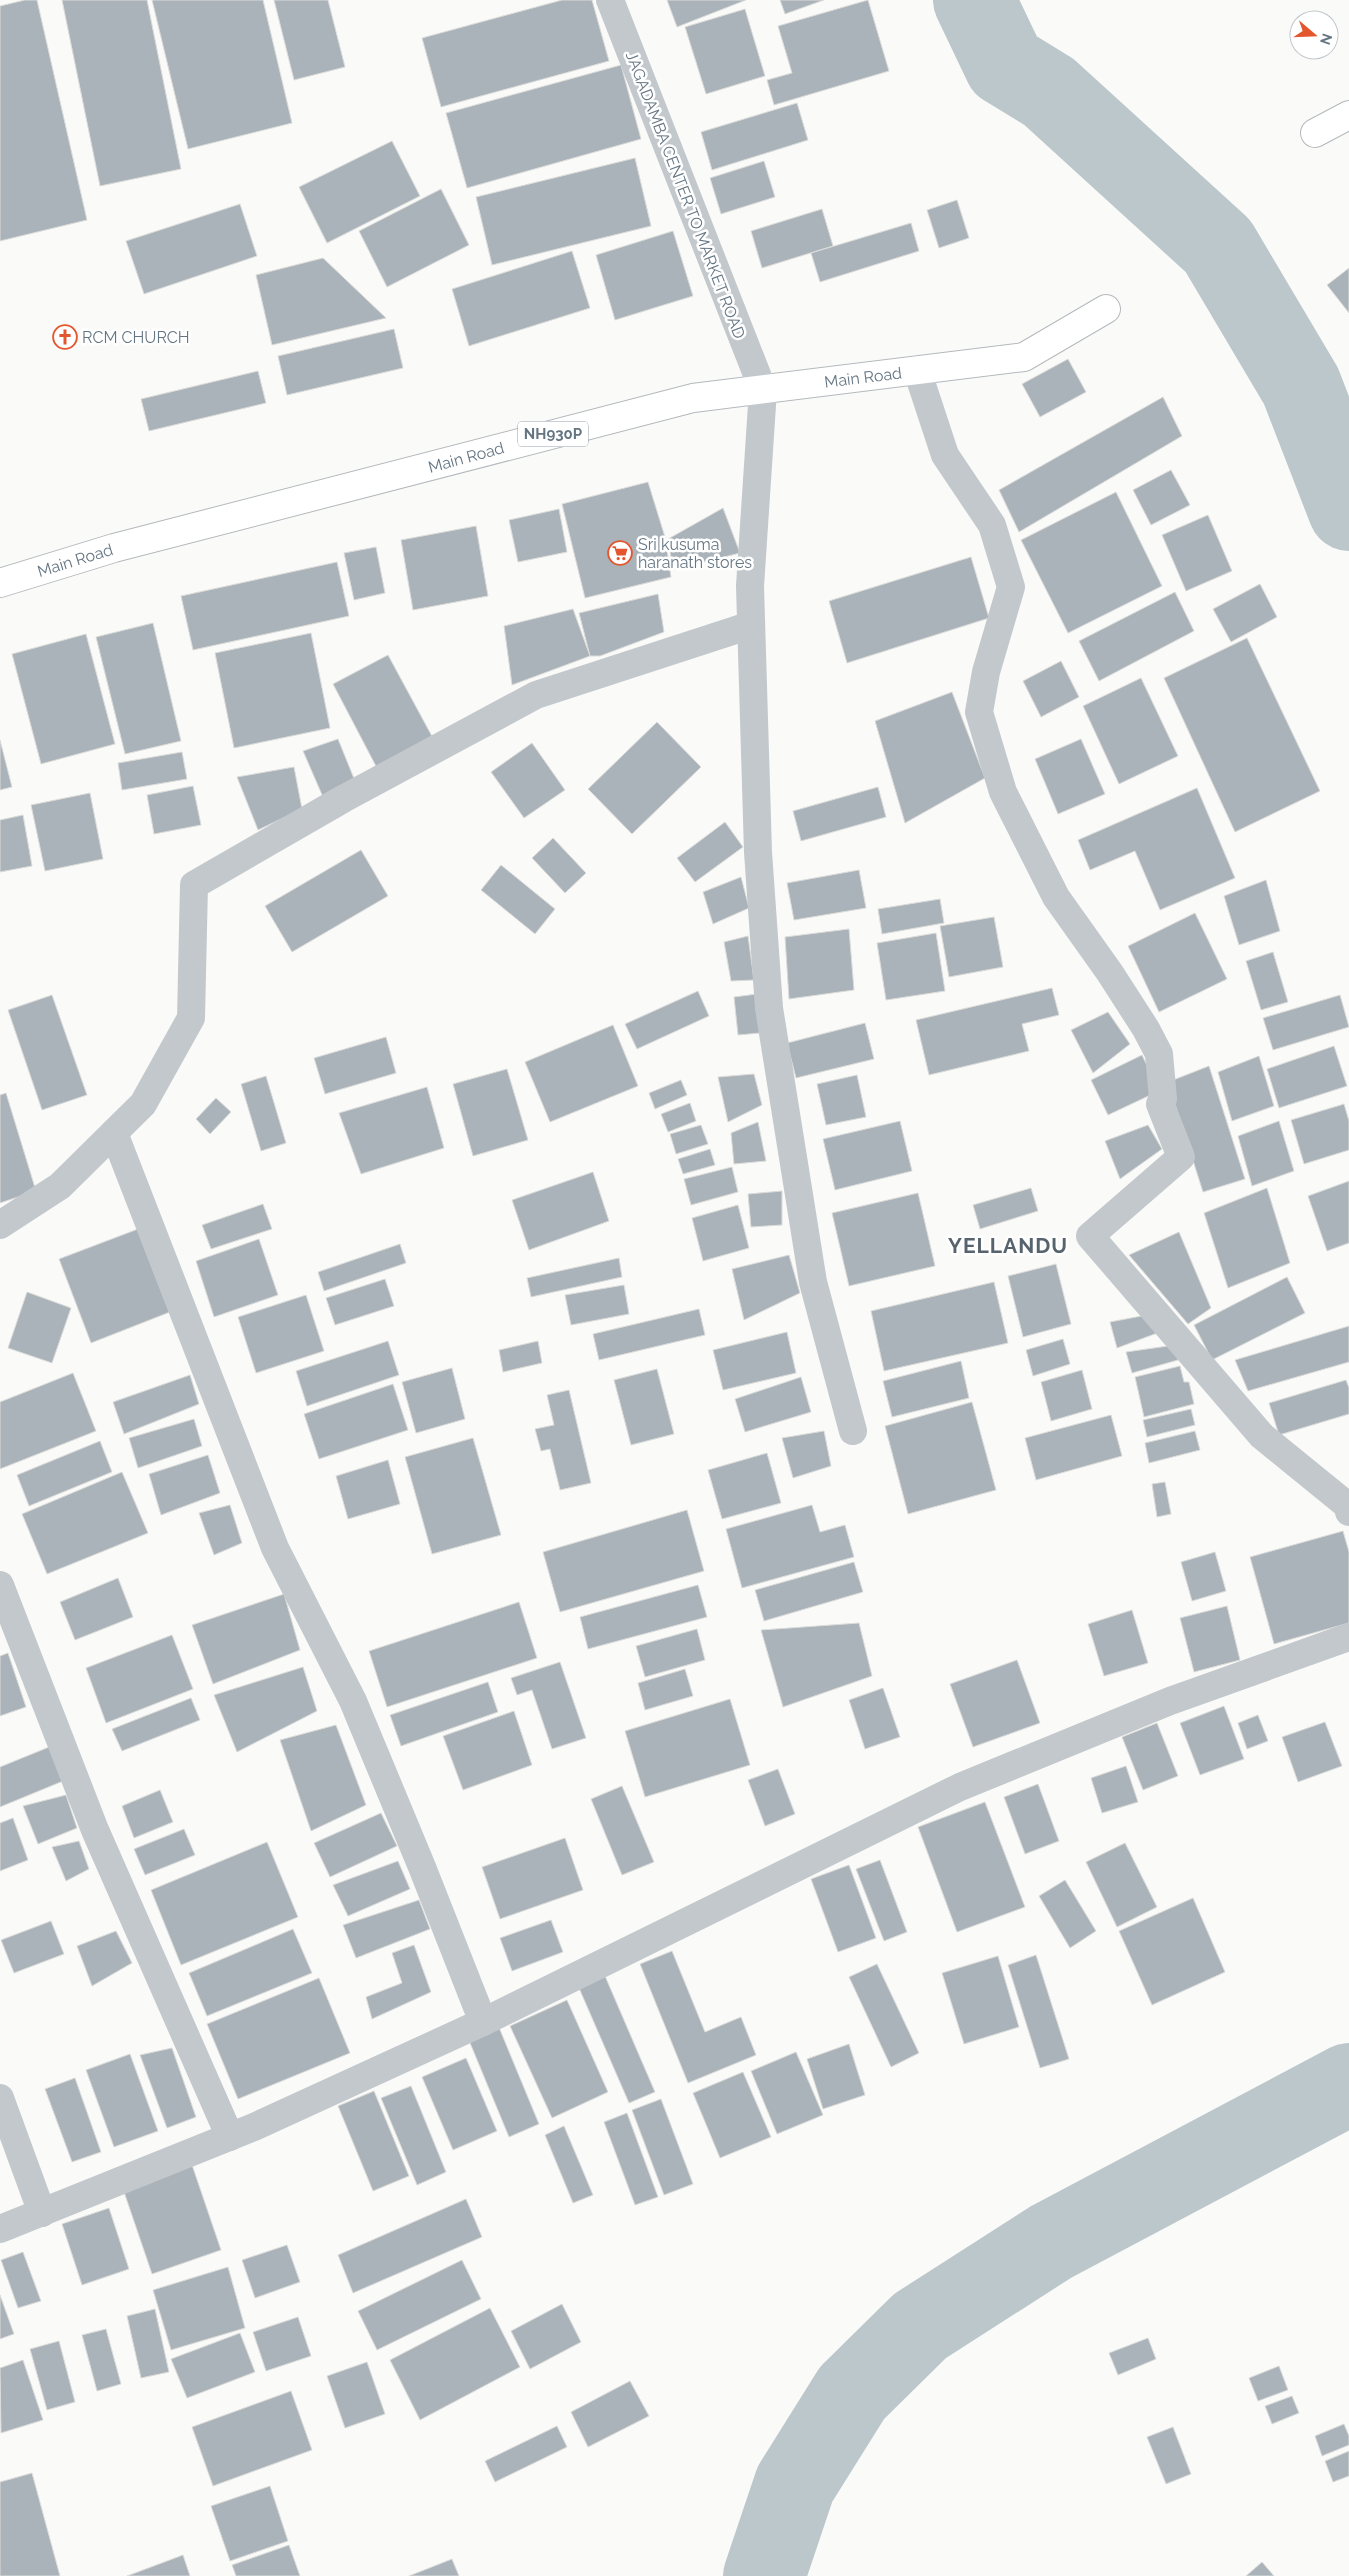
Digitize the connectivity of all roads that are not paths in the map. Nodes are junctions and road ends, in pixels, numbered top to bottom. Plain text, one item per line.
1 (610, 0) edge
2 (1349, 115) edge
3 (1315, 133) dead end
4 (1106, 309) dead end
5 (917, 370) junction
6 (763, 390) junction
7 (0, 583) edge
8 (751, 625) junction
9 (114, 1133) junction
10 (0, 1225) edge
11 (853, 1431) dead end
12 (1349, 1512) edge
13 (0, 1585) edge
14 (1349, 1637) edge
15 (483, 2022) junction
16 (0, 2098) edge
17 (230, 2137) junction
18 (42, 2213) junction
19 (0, 2229) edge

1 - 6 street, JAGADAMBA CENTER TO MARKET ROAD
2 - 3 highway
4 - 5 highway, Main Road / NH930P
5 - 6 highway, Main Road / NH930P
5 - 12 street
6 - 7 highway, Main Road / NH930P
6 - 8 street
8 - 9 street
8 - 11 street
9 - 10 street
9 - 15 street
13 - 17 street
14 - 15 street
15 - 17 street
16 - 18 street
17 - 18 street
18 - 19 street

